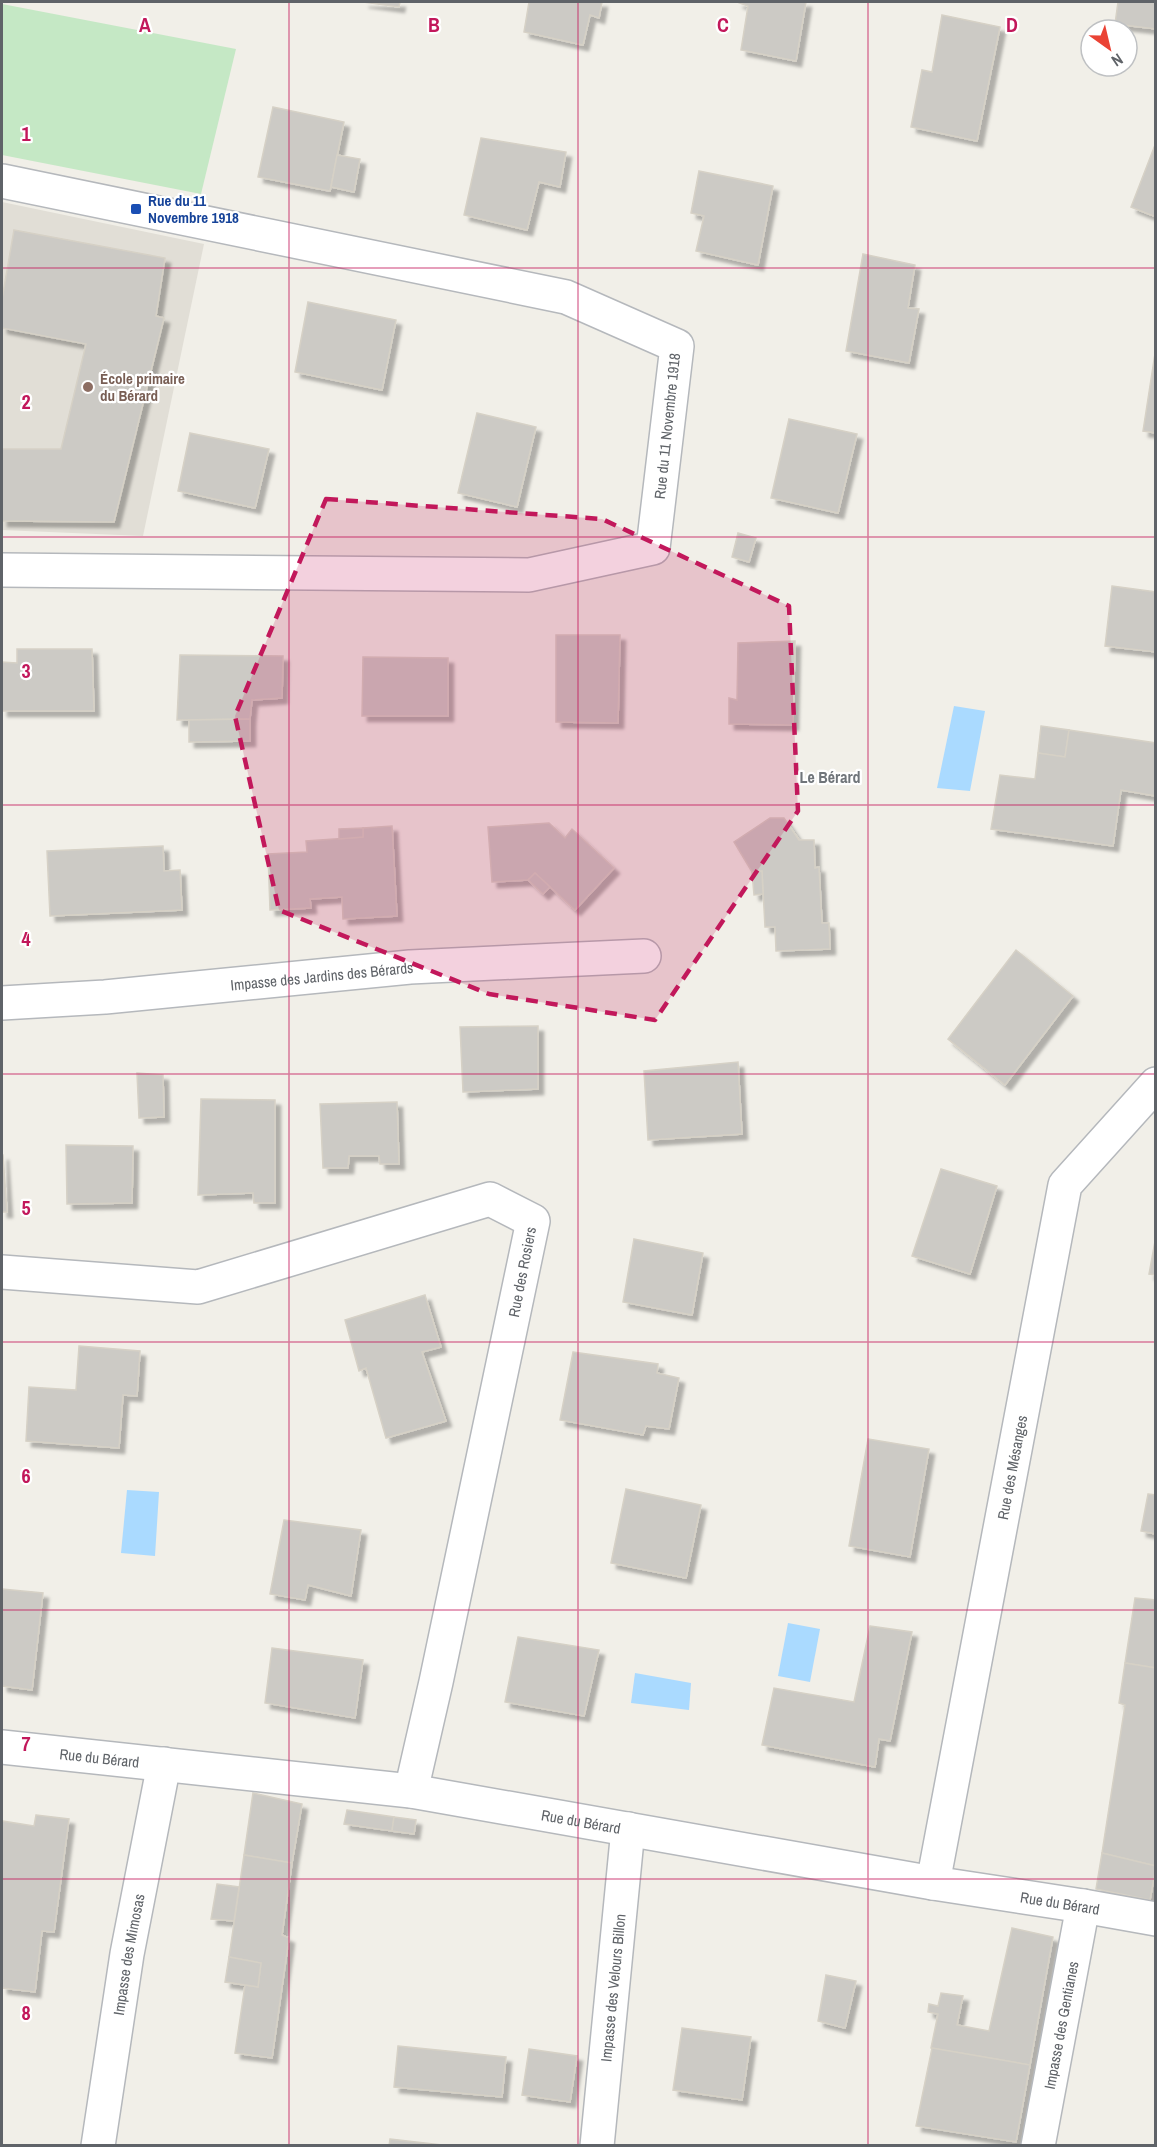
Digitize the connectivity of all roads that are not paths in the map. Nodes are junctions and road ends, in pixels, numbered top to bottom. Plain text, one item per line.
1 (2, 181) edge
2 (2, 570) edge
3 (644, 956) dead end
4 (2, 1003) edge
5 (1155, 1084) edge
6 (2, 1272) edge
7 (2, 1747) edge
8 (164, 1764) junction
9 (411, 1791) junction
10 (628, 1829) junction
11 (933, 1883) junction
12 (1083, 1906) junction
13 (1155, 1919) edge
14 (98, 2145) edge
15 (597, 2145) edge
16 (1038, 2145) edge

1 - 2 street, Rue du 11 Novembre 1918
3 - 4 street, Impasse des Jardins des Bérards
5 - 11 street, Rue des Mésanges
6 - 9 street, Rue des Rosiers
7 - 8 street, Rue du Bérard
8 - 9 street, Rue du Bérard
8 - 14 street, Impasse des Mimosas
9 - 10 street, Rue du Bérard
10 - 11 street, Rue du Bérard
10 - 15 street, Impasse des Velours Billon
11 - 12 street, Rue du Bérard
12 - 13 street, Rue du Bérard
12 - 16 street, Impasse des Gentianes

